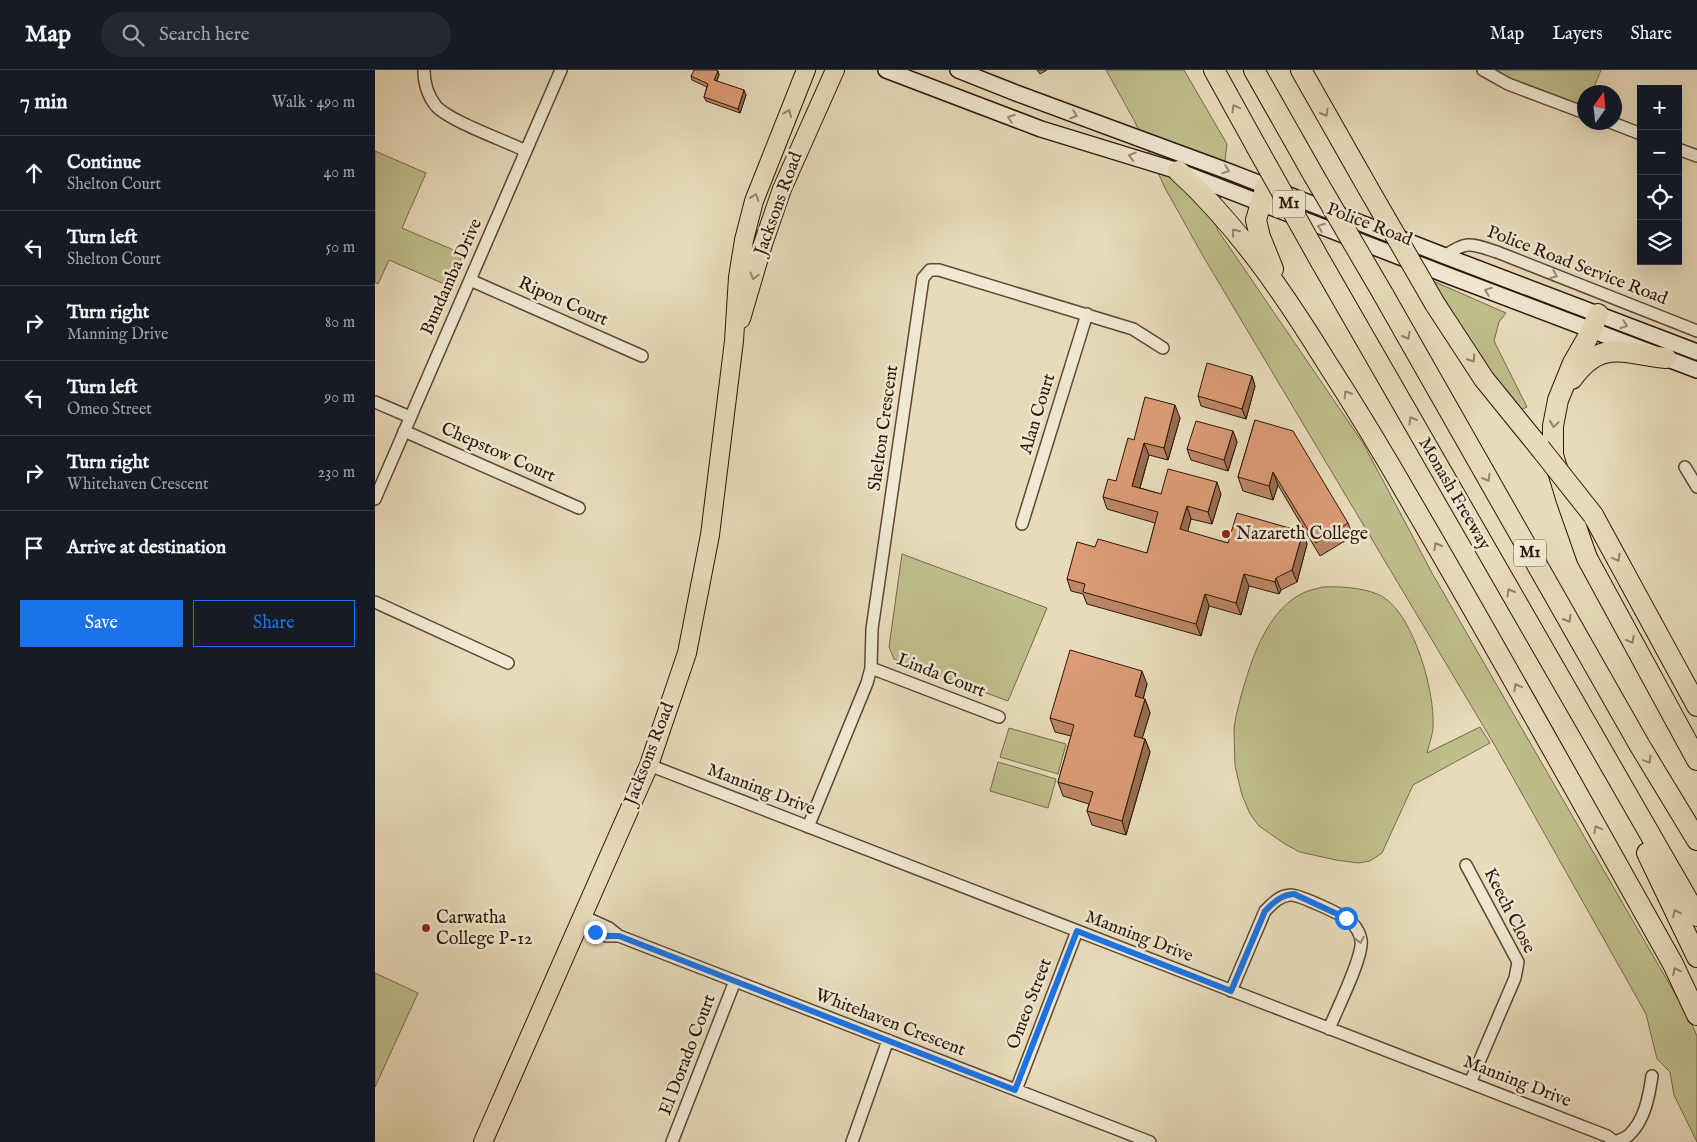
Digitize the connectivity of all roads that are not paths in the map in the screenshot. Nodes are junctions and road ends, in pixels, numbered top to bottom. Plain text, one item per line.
1 (424, 70) edge
2 (561, 70) edge
3 (806, 70) edge
4 (835, 70) edge
5 (886, 70) edge
6 (958, 70) edge
7 (1214, 70) edge
8 (1254, 70) edge
9 (1301, 70) edge
10 (1483, 70) edge
11 (1016, 93) junction
12 (1577, 110) edge
13 (1622, 127) edge
14 (1041, 129) junction
15 (1637, 132) edge
16 (1682, 150) edge
17 (527, 151) junction
18 (1697, 156) edge
19 (1178, 171) junction
20 (1264, 195) junction
21 (1445, 256) junction
22 (470, 280) junction
23 (1286, 298) junction
24 (1087, 314) junction
25 (1595, 322) junction
26 (1697, 331) edge
27 (734, 341) junction
28 (1163, 348) dead end
29 (1697, 352) edge
30 (642, 356) dead end
31 (1666, 358) junction
32 (1697, 370) edge
33 (1558, 400) junction
34 (375, 402) edge
35 (410, 417) junction
36 (404, 431) junction
37 (1685, 467) dead end
38 (1697, 487) edge
39 (375, 499) edge
40 (579, 508) dead end
41 (1022, 524) dead end
42 (375, 602) edge
43 (508, 663) dead end
44 (871, 668) junction
45 (1697, 706) edge
46 (1577, 710) junction
47 (999, 717) dead end
48 (1697, 760) edge
49 (649, 765) junction
50 (808, 827) junction
51 (1697, 840) edge
52 (1466, 865) dead end
53 (1697, 916) edge
54 (580, 921) junction
55 (1077, 931) junction
56 (1697, 957) edge
57 (735, 981) junction
58 (1231, 991) junction
59 (1697, 1015) edge
60 (1329, 1029) junction
61 (887, 1040) junction
62 (1652, 1076) dead end
63 (1470, 1083) junction
64 (1015, 1090) junction
65 (483, 1142) edge
66 (672, 1142) edge
67 (852, 1142) edge
68 (1150, 1142) edge
69 (1615, 1142) edge

1 - 17 street
2 - 17 street, Bundamba Drive
27 -> 3 main road, Jacksons Road
4 -> 27 main road, Jacksons Road
14 -> 5 main road, Police Road
6 - 11 main road, Police Road
46 -> 7 highway, Monash Freeway / M1, bridge
8 -> 51 highway, Monash Freeway / M1, bridge
9 -> 45 highway, bridge
10 - 12 street
11 - 14 main road
11 -> 20 main road, Police Road
13 - 15 street
19 -> 14 main road, Police Road
16 - 18 street
17 - 22 street, Bundamba Drive
19 - 20 main road, Police Road
23 -> 19 highway
20 - 21 main road, Police Road
20 - 23 highway
25 -> 20 main road, Police Road
21 - 25 main road, Police Road
21 -> 26 street, Police Road Service Road
22 - 30 street, Ripon Court
22 - 35 street, Bundamba Drive
59 -> 23 highway
24 - 28 street, Shelton Crescent
24 - 41 street, Alan Court
24 - 44 street, Shelton Crescent
25 -> 29 main road, Police Road
25 - 31 main road, Police Road
25 - 33 highway
27 - 49 main road, Jacksons Road
31 - 32 main road, Police Road
31 - 33 highway
33 -> 48 highway
34 - 35 street
35 - 36 street, Bundamba Drive
36 - 39 street, Bundamba Drive
36 - 40 street, Chepstow Court
37 - 38 street
42 - 43 street
44 - 47 street, Linda Court
44 - 50 street, Shelton Crescent
46 - 53 highway, Monash Freeway / M1
56 -> 46 highway
49 - 50 street, Manning Drive
49 - 54 main road, Jacksons Road
50 - 55 street, Manning Drive
52 - 63 street, Keech Close
54 - 57 street, Whitehaven Crescent
54 - 65 main road, Jacksons Road
55 - 58 street, Manning Drive
55 - 64 street, Omeo Street
57 - 61 street, Whitehaven Crescent
57 - 66 street, El Dorado Court
58 - 60 street, Manning Drive
58 -> 60 street
60 - 63 street, Manning Drive
61 - 64 street, Whitehaven Crescent
61 - 67 street
62 - 69 street
63 - 69 street, Manning Drive
64 - 68 street, Whitehaven Crescent

